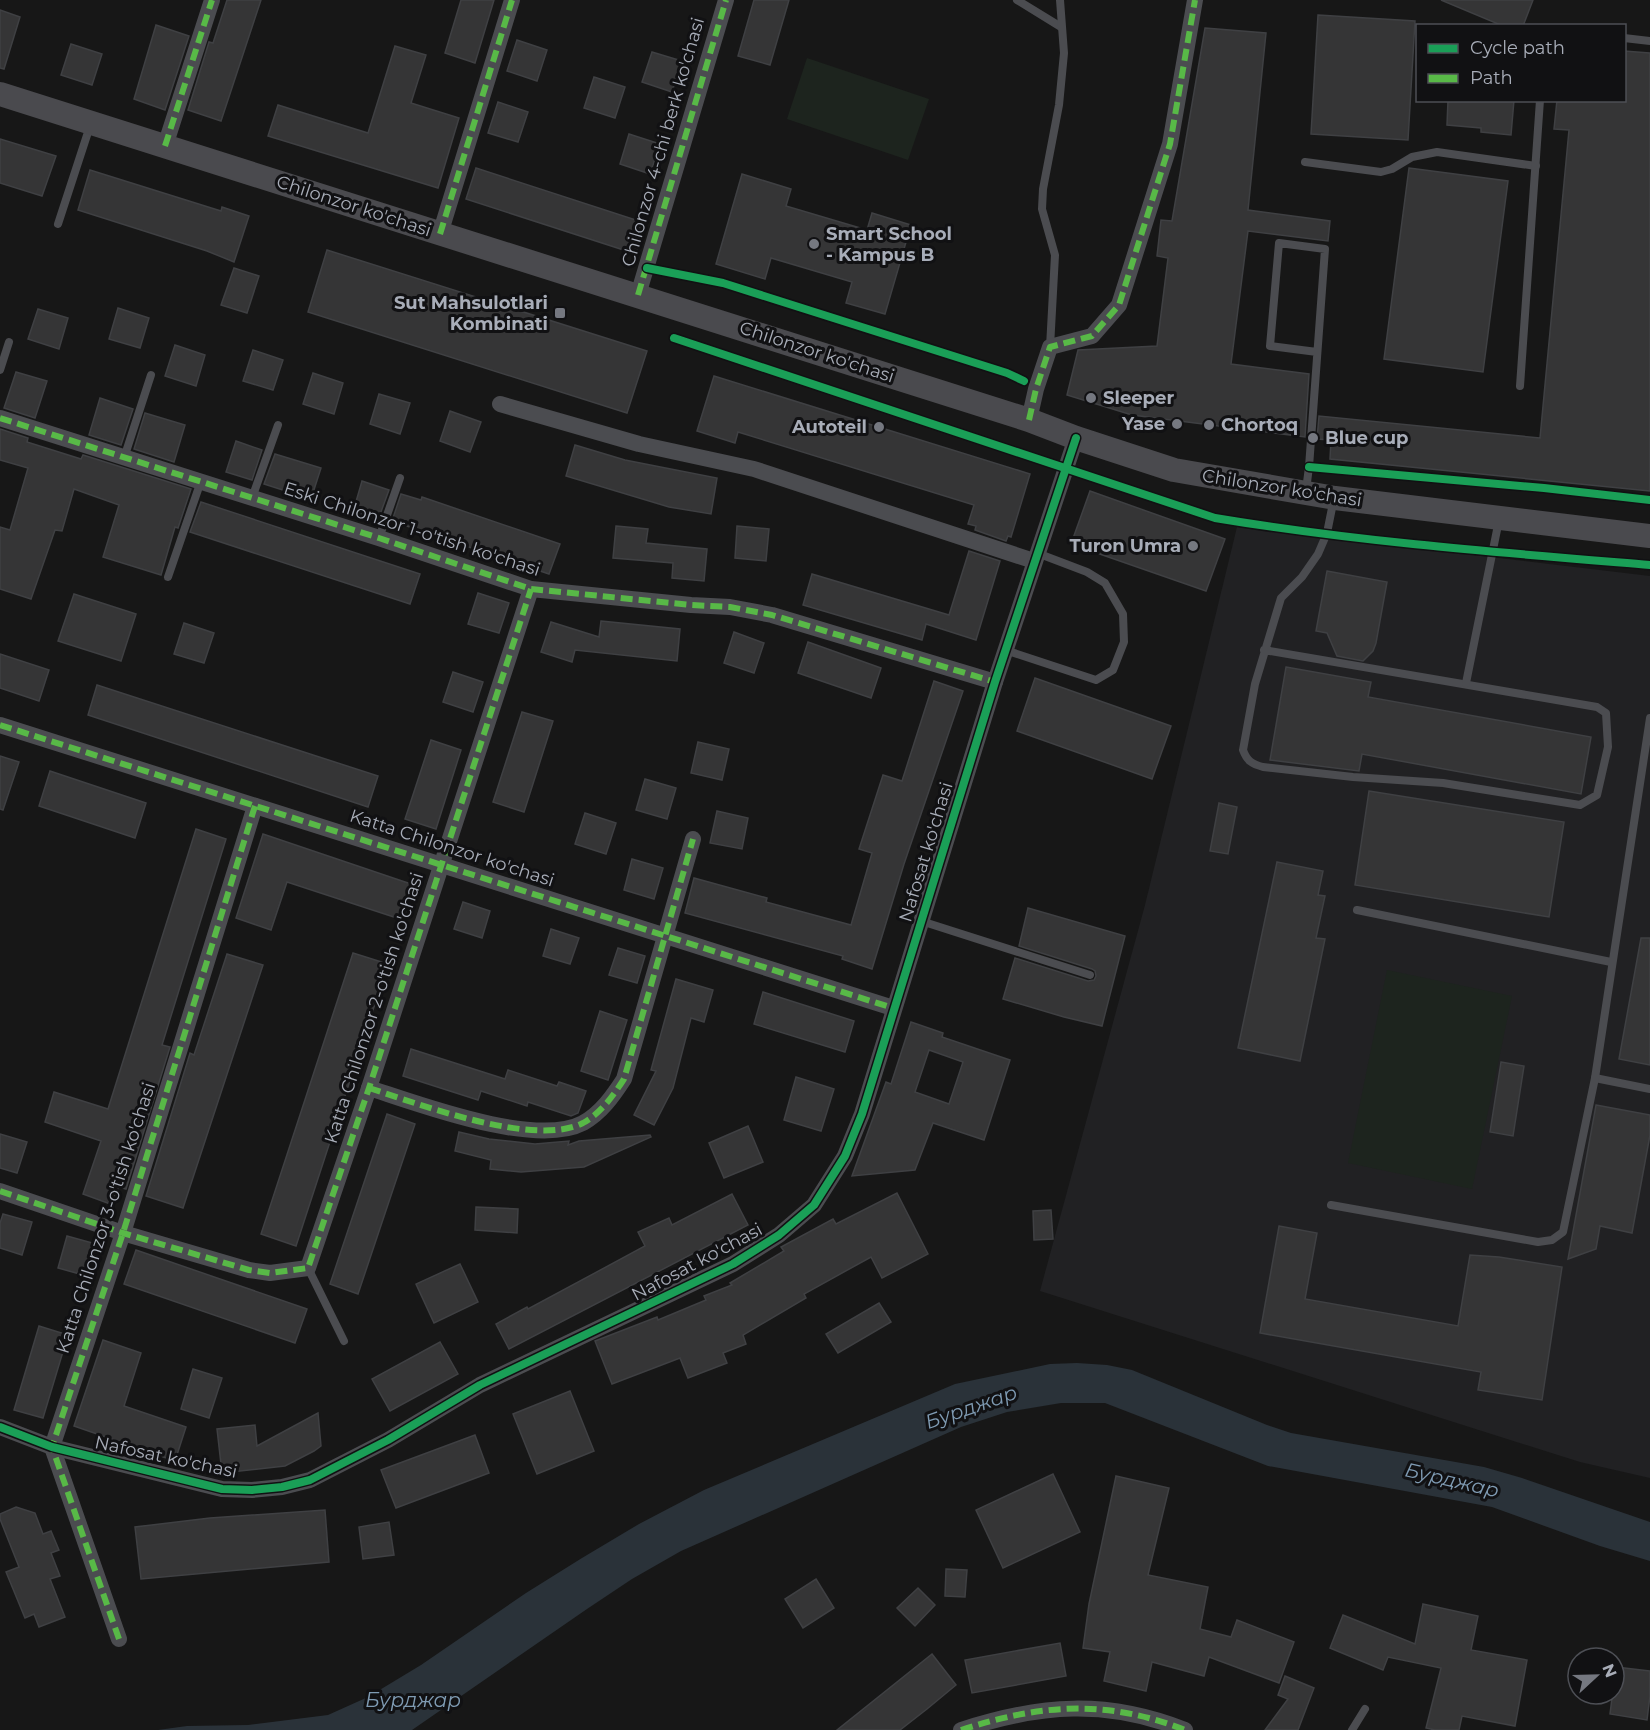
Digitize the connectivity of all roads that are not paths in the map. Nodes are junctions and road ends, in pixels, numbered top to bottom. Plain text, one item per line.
1 (212, 0) edge
2 (512, 0) edge
3 (726, 0) edge
4 (1017, 0) edge
5 (1060, 0) edge
6 (1195, 0) edge
7 (1061, 27) junction
8 (1626, 38) edge
9 (1650, 41) edge
10 (0, 94) edge
11 (1540, 102) edge
12 (91, 123) junction
13 (165, 146) junction
14 (1305, 162) dead end
15 (1536, 166) junction
16 (58, 224) dead end
17 (440, 234) junction
18 (638, 295) junction
19 (9, 342) dead end
20 (1050, 347) junction
21 (1317, 352) junction
22 (0, 370) edge
23 (151, 375) dead end
24 (1520, 386) dead end
25 (500, 404) dead end
26 (0, 418) edge
27 (1029, 420) junction
28 (278, 425) dead end
29 (1076, 438) junction
30 (124, 458) junction
31 (400, 478) dead end
32 (201, 481) junction
33 (1306, 494) junction
34 (252, 498) junction
35 (1335, 498) junction
36 (1499, 519) junction
37 (1650, 536) edge
38 (379, 538) junction
39 (1036, 557) junction
40 (168, 577) dead end
41 (531, 589) junction
42 (1005, 650) junction
43 (1264, 650) junction
44 (995, 682) junction
45 (1466, 683) junction
46 (1650, 718) edge
47 (0, 725) edge
48 (255, 806) junction
49 (693, 839) dead end
50 (442, 865) junction
51 (1357, 910) dead end
52 (920, 921) junction
53 (665, 936) junction
54 (1611, 962) junction
55 (1090, 975) dead end
56 (893, 1008) junction
57 (1595, 1078) junction
58 (369, 1088) junction
59 (1650, 1089) edge
60 (0, 1191) edge
61 (1331, 1205) dead end
62 (123, 1233) junction
63 (308, 1268) junction
64 (344, 1341) dead end
65 (0, 1427) edge
66 (52, 1447) junction
67 (119, 1639) dead end
68 (1365, 1708) dead end
69 (961, 1730) edge
70 (1185, 1730) edge
71 (1352, 1730) edge

1 - 13 street
2 - 17 street
3 - 18 street, Chilonzor 4-chi berk ko'chasi
4 - 7 lane
5 - 7 lane
6 - 20 street
7 - 20 lane
8 - 9 lane
10 - 12 main road, Chilonzor ko'chasi
11 - 15 lane
12 - 13 main road, Chilonzor ko'chasi
12 - 16 lane
13 - 17 main road, Chilonzor ko'chasi
14 - 15 lane
15 - 24 lane
17 - 18 main road, Chilonzor ko'chasi
18 - 27 main road, Chilonzor ko'chasi
19 - 22 lane
20 - 27 street
21 - 21 lane
21 - 33 lane
23 - 30 lane
25 - 39 street
26 - 30 street, Eski Chilonzor 1-o'tish ko'chasi
27 - 29 main road, Chilonzor ko'chasi
28 - 34 lane
29 - 33 main road, Chilonzor ko'chasi
29 - 39 street, Nafosat ko'chasi
30 - 32 street, Eski Chilonzor 1-o'tish ko'chasi
31 - 38 lane
32 - 34 street, Eski Chilonzor 1-o'tish ko'chasi
32 - 40 lane
33 - 35 main road, Chilonzor ko'chasi
34 - 38 street, Eski Chilonzor 1-o'tish ko'chasi
35 - 36 main road, Chilonzor ko'chasi
35 - 43 lane
36 - 37 main road, Chilonzor ko'chasi
36 - 45 lane
38 - 41 street, Eski Chilonzor 1-o'tish ko'chasi
39 - 42 street, Nafosat ko'chasi
39 - 42 lane
41 - 44 street, Eski Chilonzor 1-o'tish ko'chasi
41 - 50 street, Katta Chilonzor 2-o'tish ko'chasi
42 - 44 street, Nafosat ko'chasi
43 - 45 lane
43 - 45 lane
44 - 52 street, Nafosat ko'chasi
46 - 54 lane
47 - 48 street, Katta Chilonzor ko'chasi
48 - 50 street, Katta Chilonzor ko'chasi
48 - 62 street, Katta Chilonzor 3-o'tish ko'chasi
49 - 53 street
50 - 53 street, Katta Chilonzor ko'chasi
50 - 58 street, Katta Chilonzor 2-o'tish ko'chasi
51 - 54 lane
52 - 55 lane
52 - 56 street, Nafosat ko'chasi
53 - 56 street, Katta Chilonzor ko'chasi
53 - 58 street
54 - 57 lane
56 - 66 street, Nafosat ko'chasi
57 - 59 lane
57 - 61 lane
58 - 63 street, Katta Chilonzor 2-o'tish ko'chasi
60 - 62 street
62 - 63 street
62 - 66 street, Katta Chilonzor 3-o'tish ko'chasi
63 - 64 lane
65 - 66 street, Nafosat ko'chasi
66 - 67 street
68 - 71 lane
69 - 70 street

